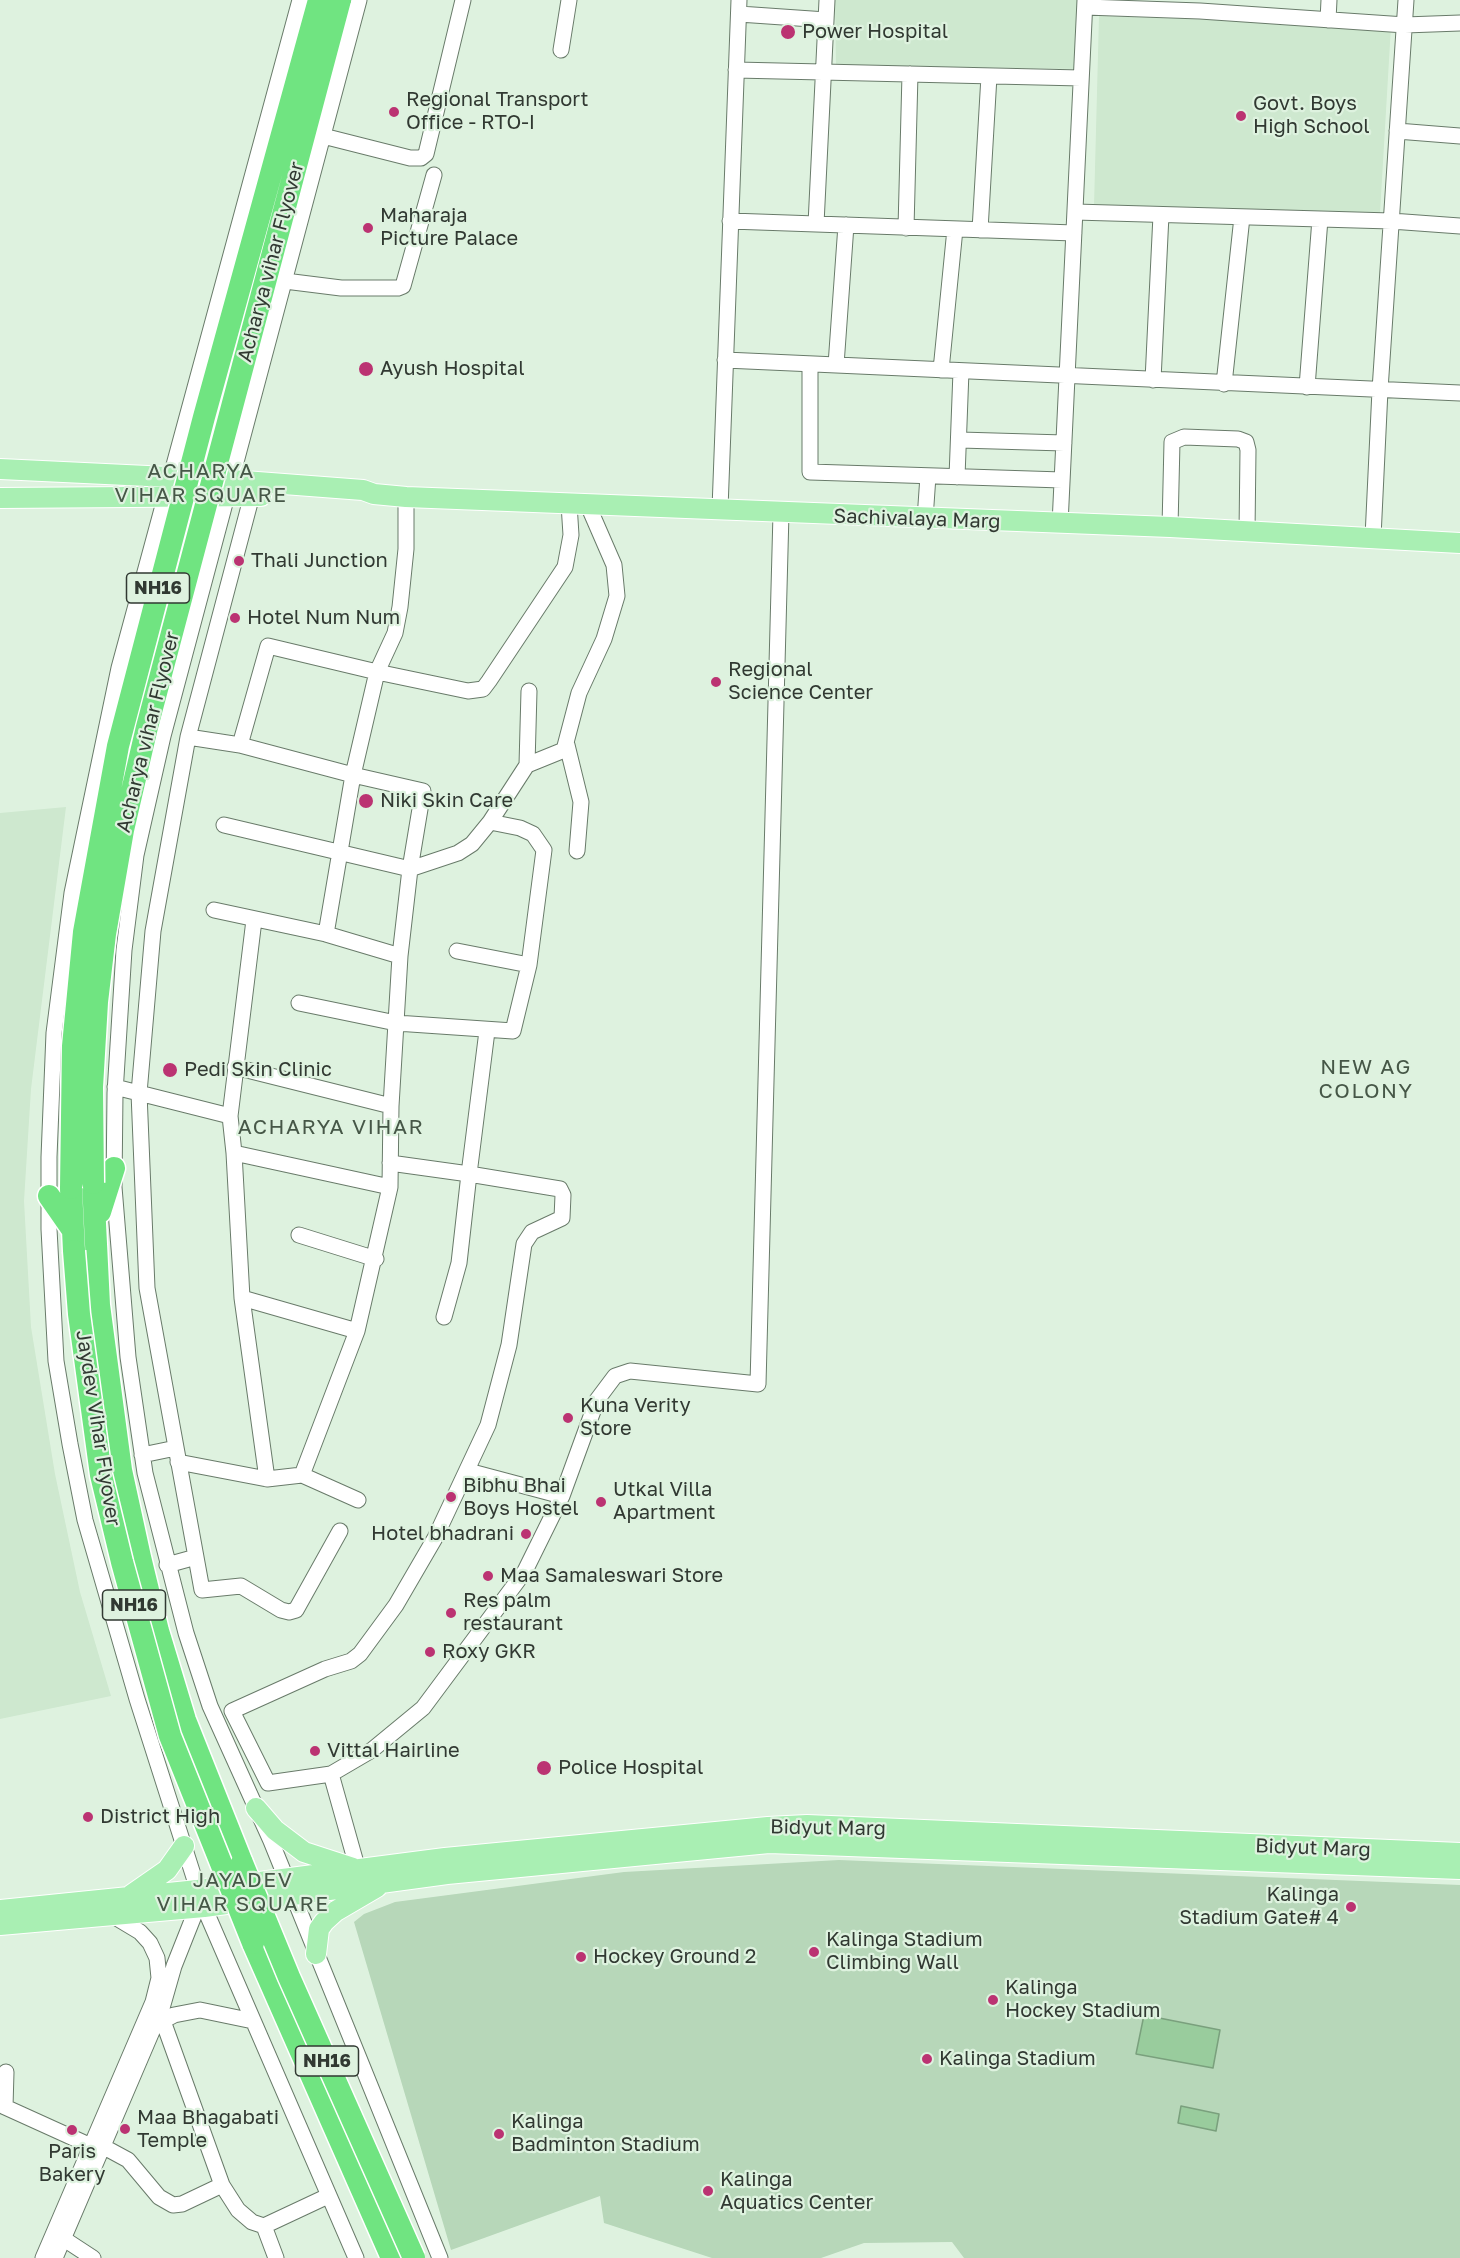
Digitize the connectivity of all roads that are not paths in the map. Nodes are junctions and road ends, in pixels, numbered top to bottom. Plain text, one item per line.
1 (300, 0) edge
2 (319, 0) edge
3 (340, 0) edge
4 (359, 0) edge
5 (463, 0) edge
6 (569, 0) edge
7 (827, 0) edge
8 (1329, 0) edge
9 (1406, 0) edge
10 (1085, 3) edge
11 (1200, 5) edge
12 (739, 7) edge
13 (826, 20) junction
14 (1328, 20) junction
15 (1460, 23) edge
16 (1405, 25) junction
17 (561, 50) dead end
18 (736, 70) junction
19 (825, 72) junction
20 (910, 74) junction
21 (989, 76) junction
22 (1081, 78) junction
23 (1397, 131) junction
24 (323, 136) junction
25 (1460, 136) edge
26 (434, 175) dead end
27 (1075, 212) junction
28 (1161, 215) junction
29 (1242, 217) junction
30 (1320, 219) junction
31 (730, 221) junction
32 (1391, 221) junction
33 (816, 224) junction
34 (846, 225) junction
35 (1460, 226) edge
36 (906, 228) junction
37 (955, 229) junction
38 (980, 230) junction
39 (1074, 233) junction
40 (285, 281) junction
41 (725, 360) junction
42 (810, 364) junction
43 (836, 365) junction
44 (941, 370) junction
45 (961, 371) junction
46 (1067, 376) junction
47 (1152, 380) junction
48 (1224, 384) junction
49 (1307, 387) junction
50 (1380, 390) junction
51 (1460, 393) edge
52 (960, 440) junction
53 (1064, 443) junction
54 (242, 444) junction
55 (178, 451) junction
56 (0, 470) edge
57 (928, 476) junction
58 (170, 477) junction
59 (957, 477) junction
60 (1062, 480) junction
61 (229, 488) junction
62 (374, 494) junction
63 (252, 495) junction
64 (165, 496) junction
65 (406, 497) junction
66 (0, 498) edge
67 (596, 505) junction
68 (720, 509) junction
69 (781, 513) junction
70 (925, 519) junction
71 (1060, 524) junction
72 (158, 525) junction
73 (1170, 527) junction
74 (1247, 533) junction
75 (1373, 537) junction
76 (1460, 543) edge
77 (211, 557) junction
78 (377, 672) junction
79 (529, 691) dead end
80 (167, 720) junction
81 (189, 731) junction
82 (567, 744) junction
83 (240, 745) junction
84 (527, 765) junction
85 (353, 775) junction
86 (490, 822) junction
87 (224, 825) dead end
88 (340, 851) junction
89 (577, 851) dead end
90 (410, 870) junction
91 (214, 910) dead end
92 (254, 920) junction
93 (326, 934) junction
94 (457, 951) dead end
95 (400, 956) junction
96 (529, 965) junction
97 (300, 1003) dead end
98 (396, 1023) junction
99 (487, 1031) junction
100 (235, 1067) junction
101 (115, 1087) junction
102 (139, 1093) junction
103 (391, 1106) junction
104 (230, 1116) junction
105 (234, 1153) junction
106 (390, 1163) junction
107 (114, 1168) junction
108 (469, 1174) junction
109 (390, 1187) junction
110 (49, 1196) junction
111 (299, 1235) dead end
112 (84, 1240) junction
113 (376, 1259) junction
114 (242, 1298) junction
115 (444, 1317) dead end
116 (357, 1331) junction
117 (142, 1455) junction
118 (177, 1455) junction
119 (468, 1471) junction
120 (302, 1475) junction
121 (267, 1479) junction
122 (562, 1496) junction
123 (358, 1500) dead end
124 (340, 1531) dead end
125 (195, 1557) junction
126 (167, 1565) junction
127 (331, 1774) junction
128 (256, 1808) junction
129 (184, 1846) junction
130 (1460, 1853) edge
131 (1460, 1869) edge
132 (358, 1870) junction
133 (385, 1883) junction
134 (290, 1888) junction
135 (126, 1898) junction
136 (200, 1902) junction
137 (0, 1910) edge
138 (110, 1914) junction
139 (0, 1925) edge
140 (316, 1954) junction
141 (253, 2020) junction
142 (158, 2023) junction
143 (6, 2072) dead end
144 (97, 2147) junction
145 (222, 2185) junction
146 (328, 2196) junction
147 (264, 2226) junction
148 (64, 2239) junction
149 (42, 2258) edge
150 (55, 2258) edge
151 (93, 2258) edge
152 (276, 2258) edge
153 (356, 2258) edge
154 (392, 2258) edge
155 (414, 2258) edge
156 (440, 2258) edge

1 - 55 street
2 - 112 highway, Acharya vihar Flyover / NH16, bridge
3 - 112 highway, Acharya vihar Flyover / NH16, bridge
4 - 24 street
5 - 24 street
6 - 17 street
7 - 13 street
8 - 14 street
9 - 16 street
10 - 11 street
10 - 22 street
11 - 14 street
12 - 13 street
12 - 18 street
13 - 19 street
14 - 16 street
15 - 16 street
16 - 23 street
18 - 19 street
18 - 31 street
19 - 20 street
19 - 33 street
20 - 21 street
20 - 36 street
21 - 22 street
21 - 38 street
22 - 27 street
23 - 25 street
23 - 32 street
24 - 40 street
26 - 40 street
27 - 28 street
27 - 39 street
28 - 29 street
28 - 47 street
29 - 30 street
29 - 48 street
30 - 32 street
30 - 49 street
31 - 33 street
31 - 41 street
32 - 35 street
32 - 50 street
33 - 34 street
34 - 36 street
34 - 43 street
36 - 37 street
37 - 38 street
37 - 44 street
38 - 39 street
39 - 46 street
40 - 54 street
41 - 42 street
41 - 68 street
42 - 43 street
42 - 57 street
43 - 44 street
44 - 45 street
45 - 46 street
45 - 52 street
46 - 47 street
46 - 53 street
47 - 48 street
48 - 49 street
49 - 50 street
50 - 51 street
50 - 75 street
52 - 53 street
52 - 59 street
53 - 60 street
54 - 55 street
54 - 61 street
55 - 58 street
56 - 58 main road, Sachivalaya Marg
57 - 59 street
57 - 70 street
58 - 61 main road, Sachivalaya Marg
58 - 64 street
59 - 60 street
60 - 71 street
61 - 62 main road, Sachivalaya Marg
61 - 63 main road, Sachivalaya Marg
61 - 64 main road
61 - 77 street
62 - 63 main road, Sachivalaya Marg
62 - 65 main road, Sachivalaya Marg
63 - 81 street
64 - 66 main road
64 - 72 street
65 - 67 main road, Sachivalaya Marg
65 - 78 street
67 - 68 main road, Sachivalaya Marg
67 - 78 street
67 - 82 street
68 - 69 main road, Sachivalaya Marg
69 - 70 main road, Sachivalaya Marg
69 - 122 street
70 - 71 main road, Sachivalaya Marg
71 - 73 main road, Sachivalaya Marg
72 - 77 street
72 - 110 street
73 - 74 main road, Sachivalaya Marg
73 - 74 street
74 - 75 main road, Sachivalaya Marg
75 - 76 main road, Sachivalaya Marg
77 - 80 street
78 - 83 street
78 - 85 street
79 - 84 street
80 - 81 street
80 - 101 street
81 - 83 street
81 - 102 street
82 - 84 street
82 - 89 street
83 - 85 street
84 - 86 street
85 - 88 street
85 - 90 street
86 - 90 street
86 - 96 street
87 - 88 street
88 - 90 street
88 - 93 street
90 - 95 street
91 - 92 street
92 - 93 street
92 - 100 street
93 - 95 street
94 - 96 street
95 - 98 street
96 - 99 street
97 - 98 street
98 - 99 street
98 - 103 street
99 - 108 street
100 - 103 street
100 - 104 street
101 - 102 street
101 - 107 street
102 - 104 street
102 - 118 street
103 - 106 street
104 - 105 street
105 - 109 street
105 - 114 street
106 - 108 street
106 - 109 street
107 - 112 highway
107 - 117 street
108 - 115 street
108 - 119 street
109 - 113 street
110 - 112 highway
110 - 129 street
111 - 113 street
112 - 154 highway, Jaydev Vihar Flyover / NH16, bridge
112 - 155 highway, Jaydev Vihar Flyover / NH16, bridge
113 - 116 street
114 - 116 street
114 - 121 street
116 - 120 street
117 - 118 street
117 - 126 street
118 - 121 street
118 - 125 street
119 - 122 street
119 - 127 street
120 - 121 street
120 - 123 street
122 - 127 street
124 - 125 street
125 - 126 street
126 - 128 street
127 - 132 street
128 - 132 main road
128 - 134 street
129 - 135 main road
129 - 136 street
130 - 132 main road, Bidyut Marg
131 - 133 main road, Bidyut Marg
132 - 134 main road, Bidyut Marg
133 - 134 main road, Bidyut Marg
133 - 140 main road
134 - 136 main road, Bidyut Marg
134 - 140 street
135 - 136 main road
135 - 137 main road
136 - 138 main road
136 - 141 street
136 - 142 street
138 - 139 main road
138 - 144 street
140 - 156 street
141 - 142 street
141 - 146 street
142 - 144 street
142 - 145 street
143 - 144 street
144 - 145 street
144 - 148 street
144 - 149 street
145 - 147 street
146 - 147 street
146 - 153 street
147 - 152 street
148 - 150 street
148 - 151 street

